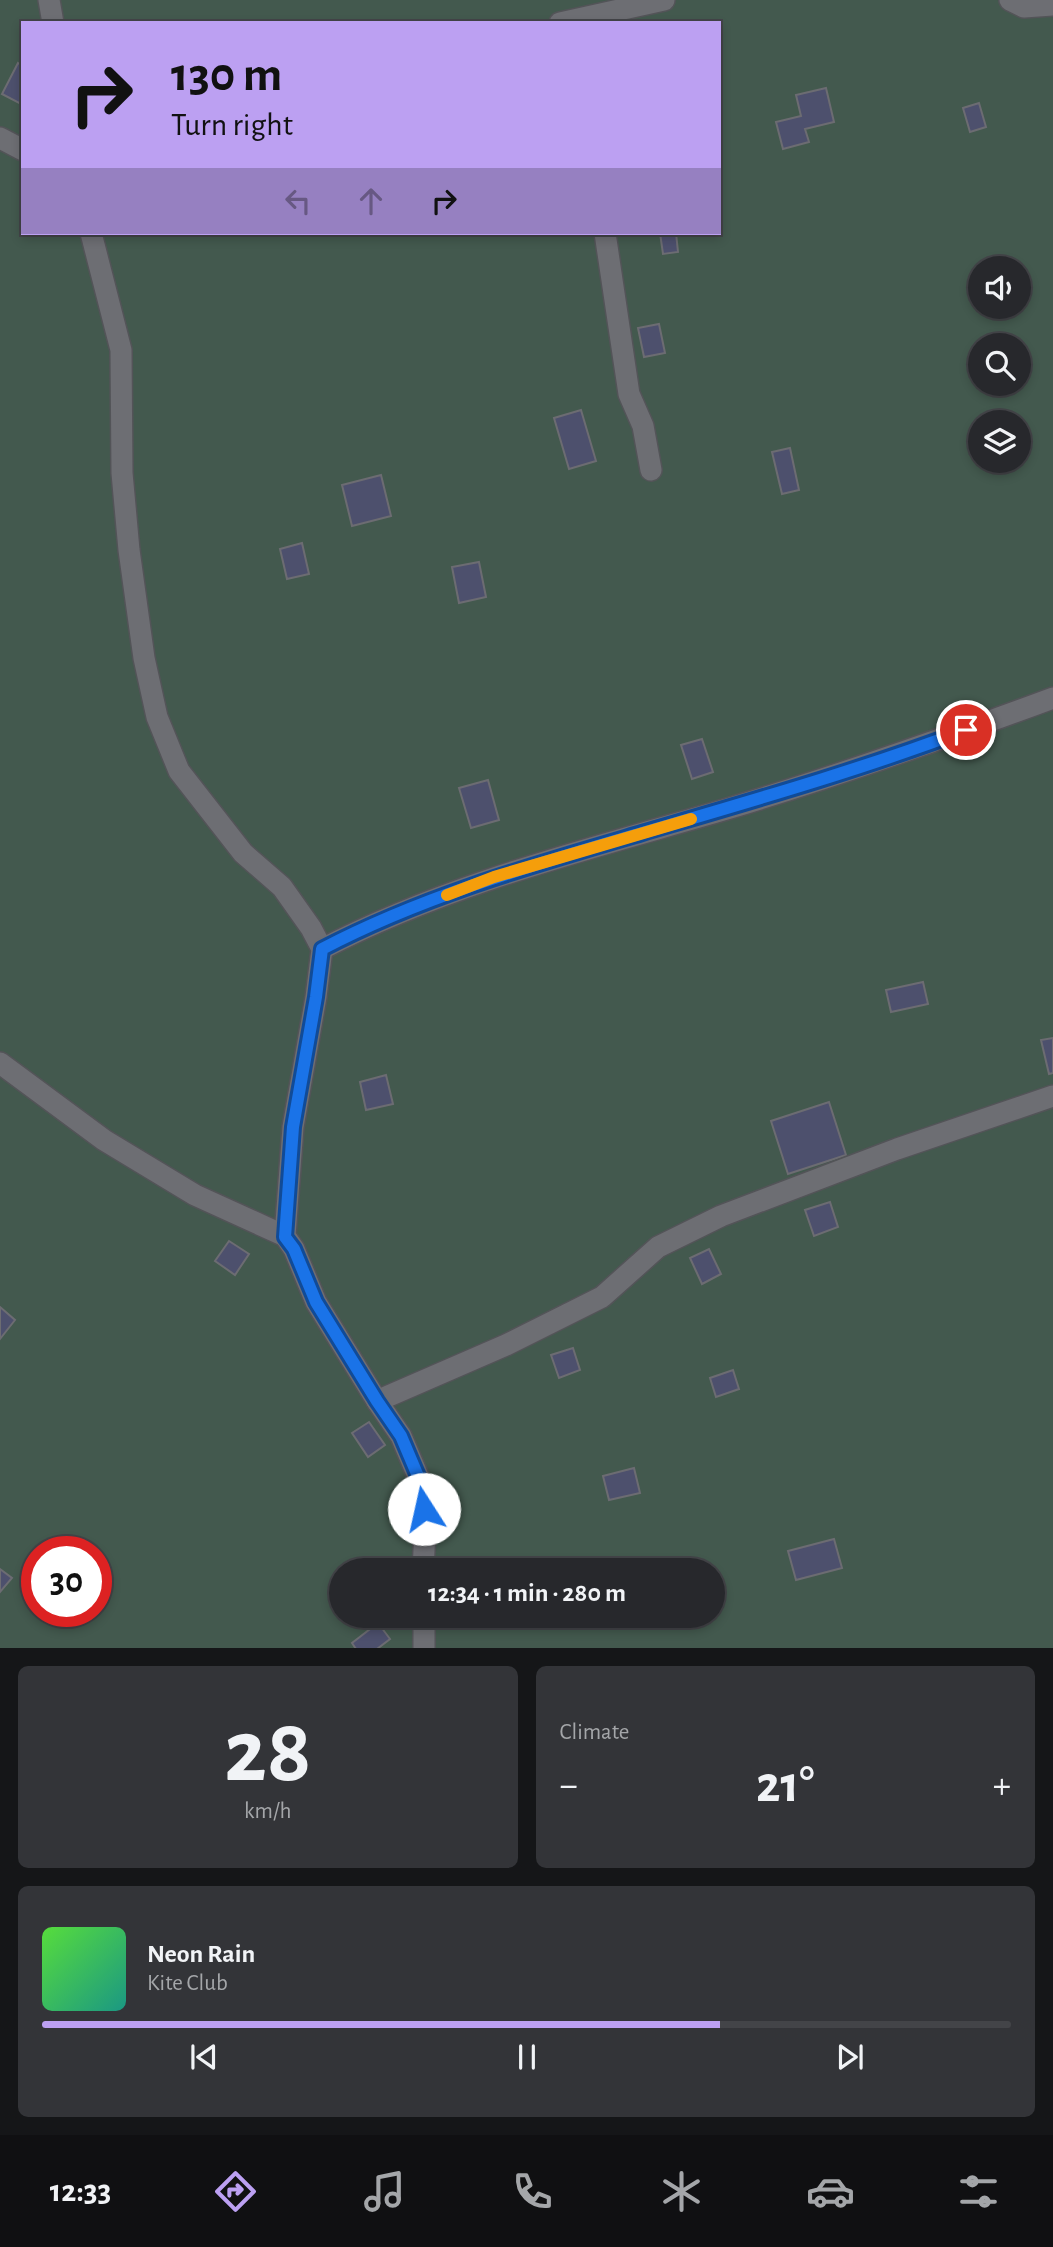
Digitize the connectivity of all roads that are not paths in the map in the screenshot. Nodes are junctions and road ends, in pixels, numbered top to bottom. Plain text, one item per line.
1 (49, 0) edge
2 (664, 0) edge
3 (1010, 0) edge
4 (1053, 5) edge
5 (53, 21) edge
6 (569, 21) edge
7 (0, 138) edge
8 (21, 149) edge
9 (92, 235) edge
10 (605, 235) edge
11 (651, 470) dead end
12 (1053, 698) edge
13 (322, 949) junction
14 (0, 1063) edge
15 (1053, 1096) edge
16 (285, 1237) junction
17 (377, 1401) junction
18 (424, 1558) edge
19 (424, 1628) edge
20 (424, 1648) edge

1 - 5 street
2 - 6 street
3 - 4 street
7 - 8 street
9 - 13 street
10 - 11 street
12 - 13 street
13 - 16 street
14 - 16 street
15 - 17 street
16 - 17 street
17 - 18 street
19 - 20 street

